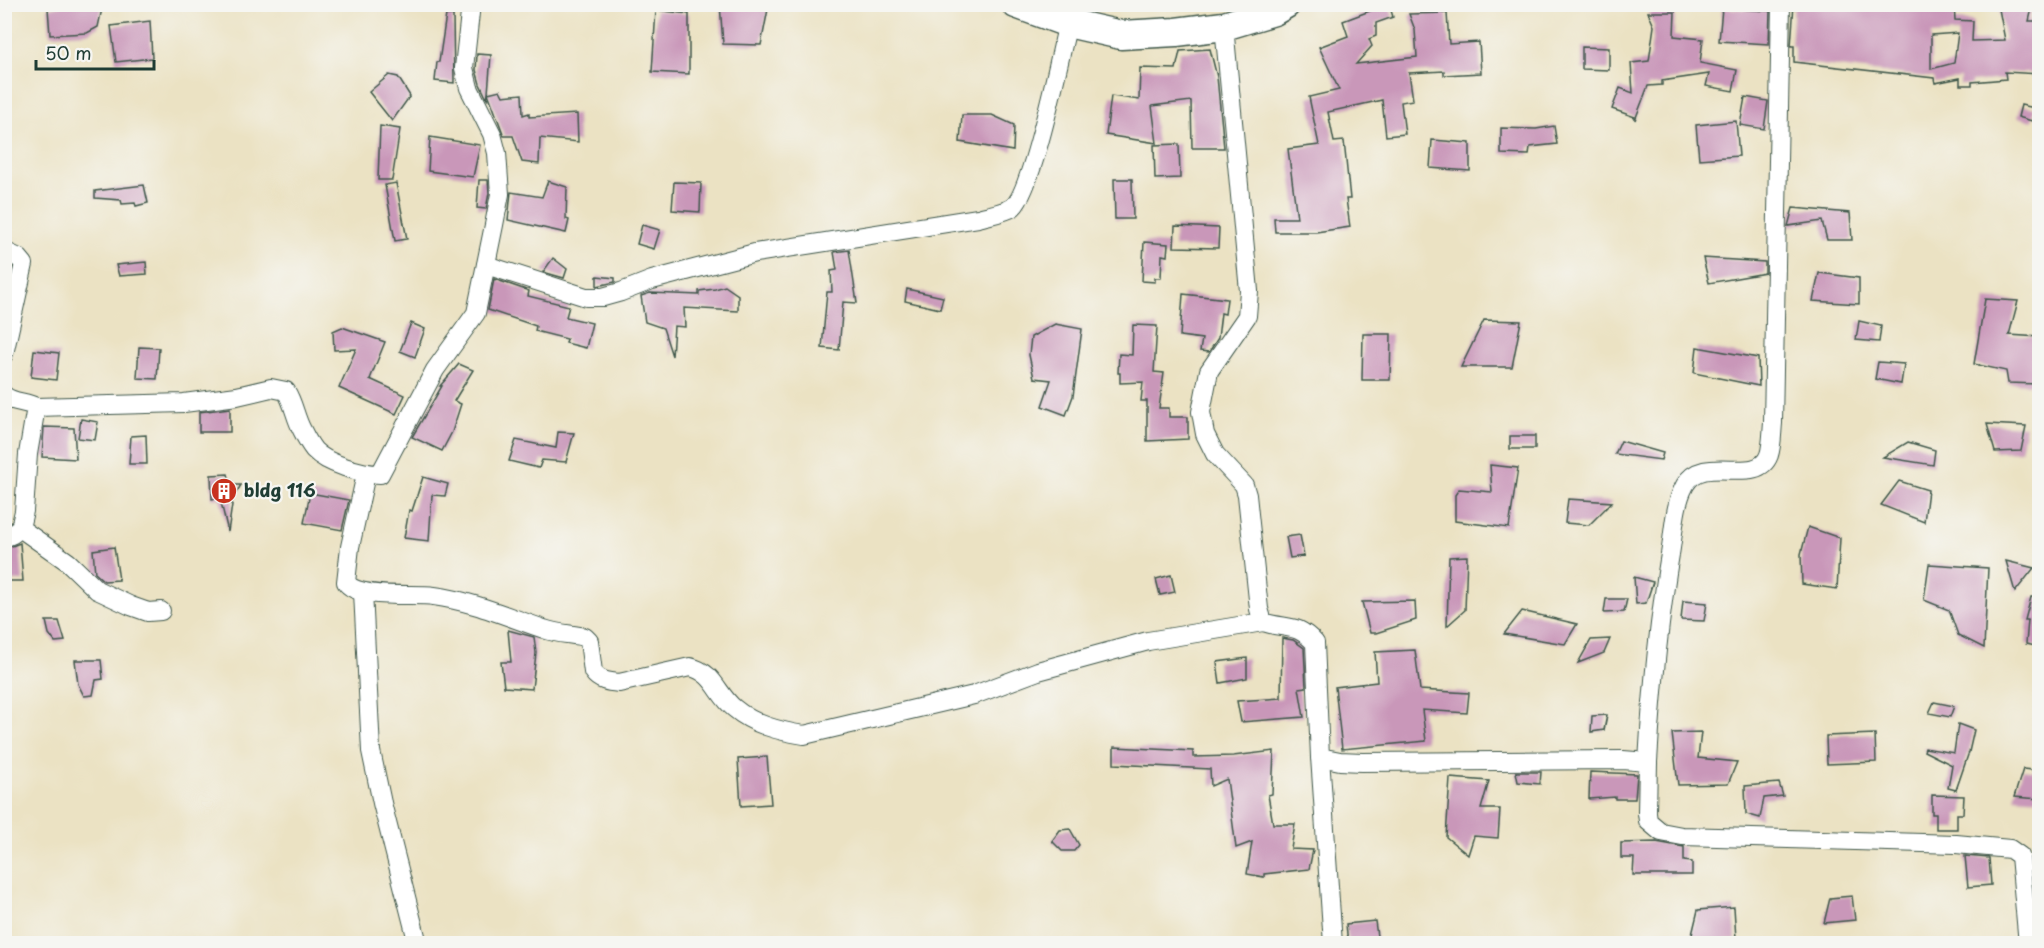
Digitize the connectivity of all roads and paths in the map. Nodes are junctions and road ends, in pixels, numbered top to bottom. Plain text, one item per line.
1 (471, 4) edge
2 (1016, 4) edge
3 (1286, 4) edge
4 (1781, 4) edge
5 (1068, 23) junction
6 (1224, 26) junction
7 (4, 251) edge
8 (486, 265) junction
9 (4, 354) edge
10 (4, 395) edge
11 (36, 407) junction
12 (366, 474) junction
13 (20, 528) junction
14 (4, 538) edge
15 (363, 592) junction
16 (161, 611) dead end
17 (1263, 622) junction
18 (1320, 758) junction
19 (1648, 762) junction
20 (418, 944) edge
21 (1333, 944) edge
22 (2028, 944) edge

1 - 8 street
2 - 5 main road
3 - 6 main road
4 - 19 street
5 - 6 main road
5 - 8 street
6 - 17 street
7 - 9 street
8 - 12 street
10 - 11 street
11 - 12 street
11 - 13 street
12 - 15 street
13 - 14 street
13 - 16 street
15 - 17 street
15 - 20 street
17 - 18 street
18 - 19 street
18 - 21 street
19 - 22 street

